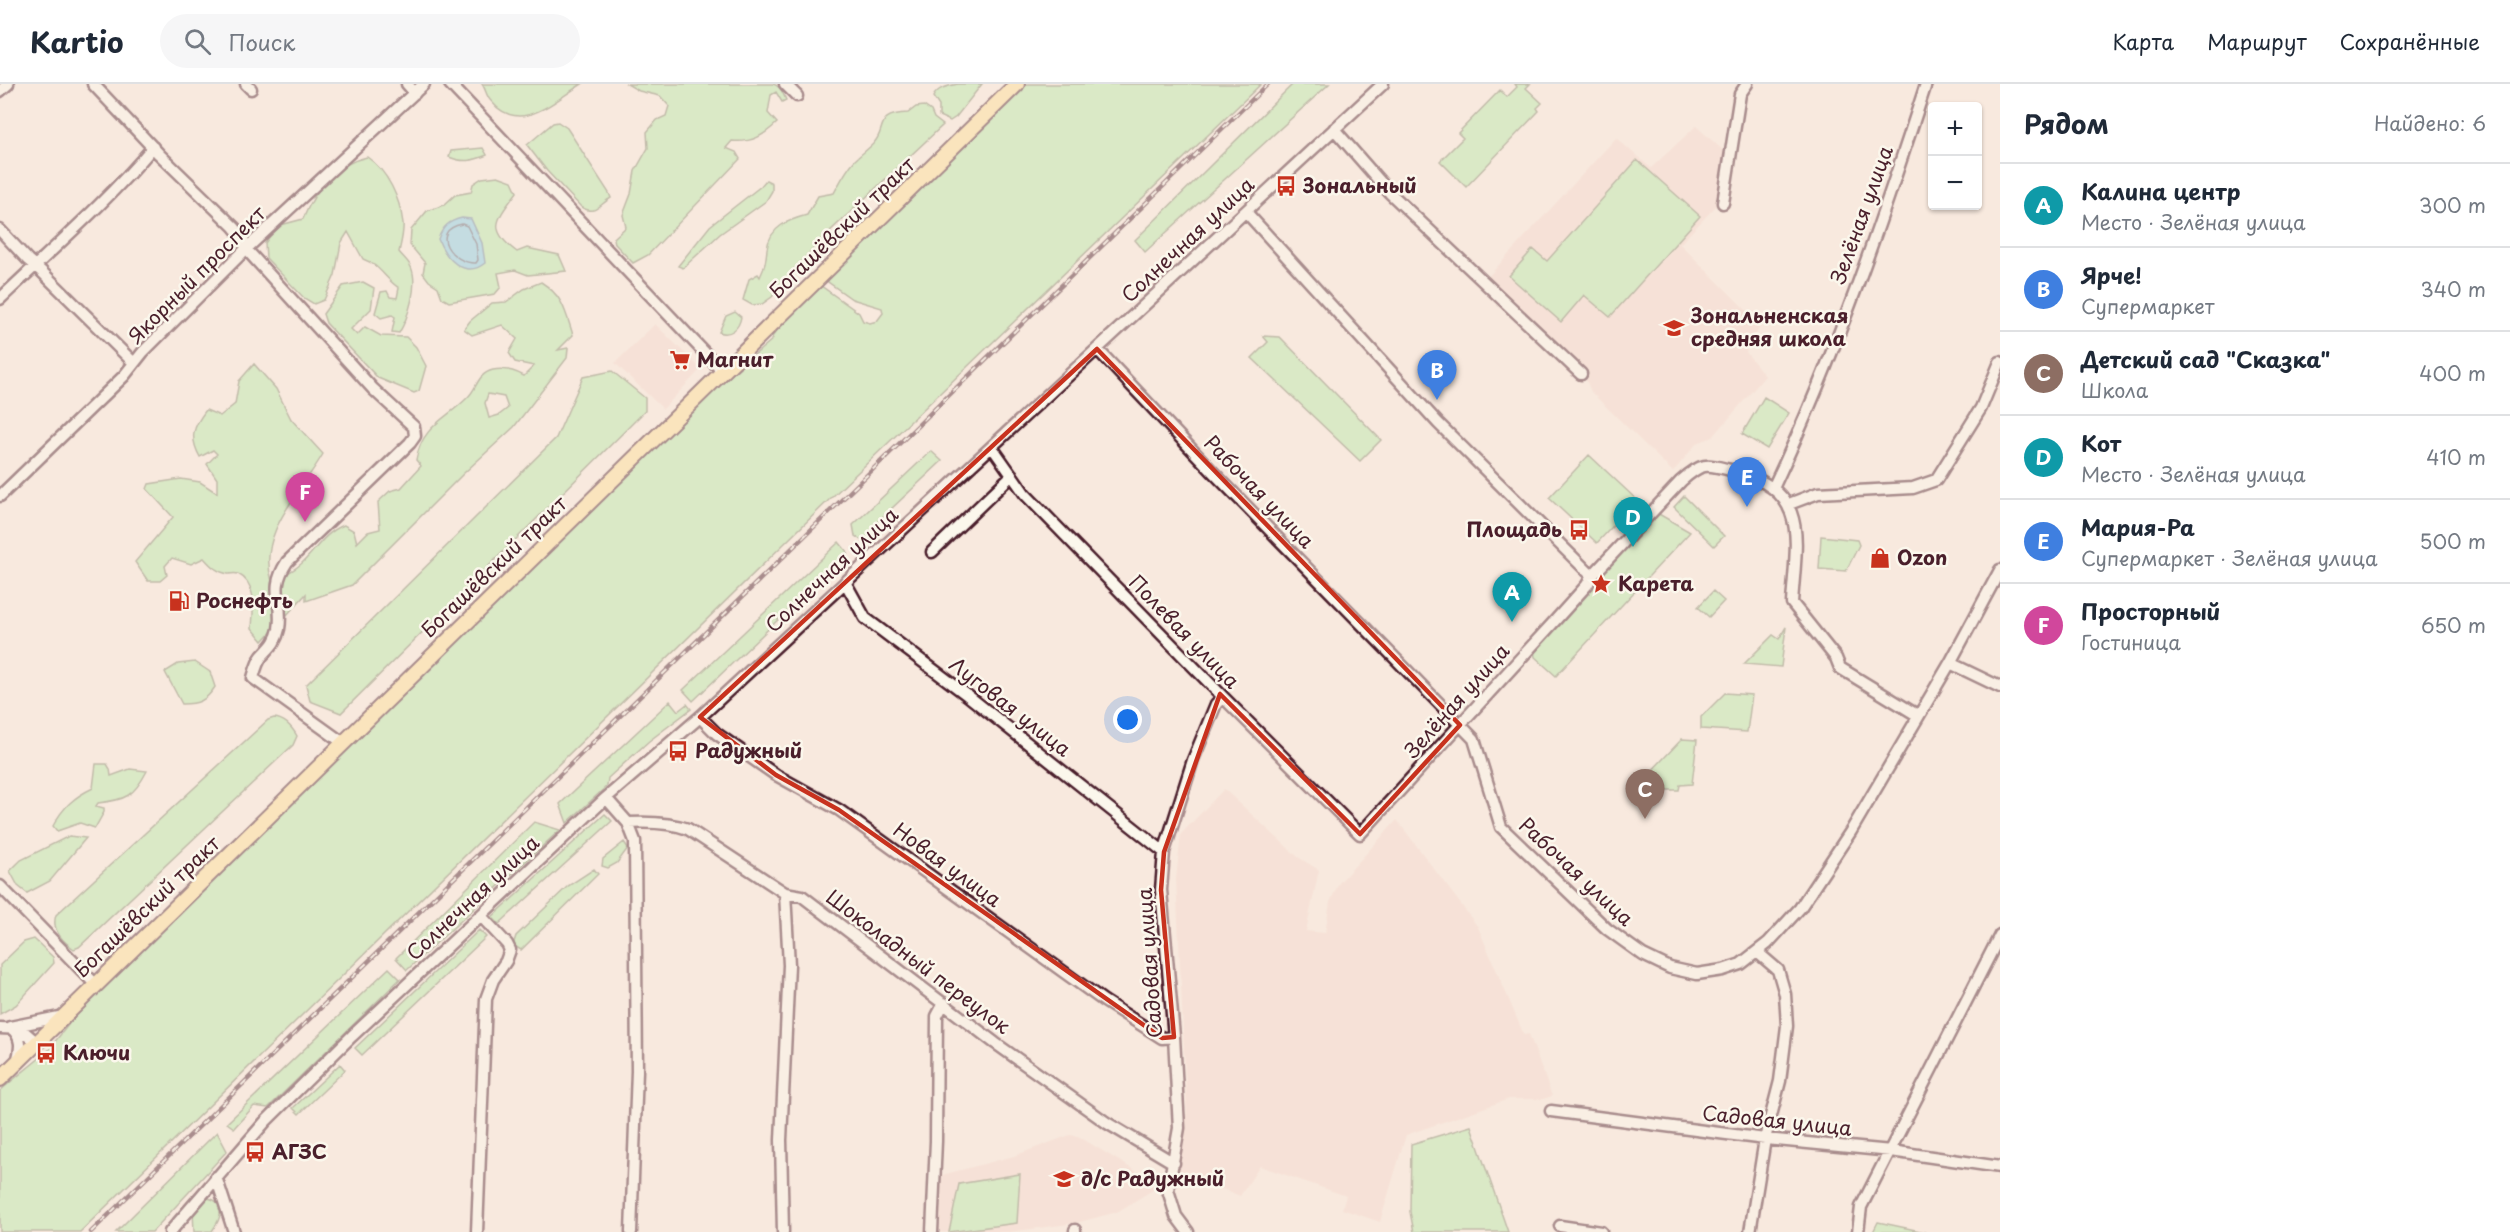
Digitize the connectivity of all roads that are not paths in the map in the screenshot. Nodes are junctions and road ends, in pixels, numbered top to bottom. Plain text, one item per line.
1 (8, 84) edge
2 (93, 84) edge
3 (407, 84) edge
4 (424, 84) edge
5 (450, 84) edge
6 (785, 84) edge
7 (1017, 84) edge
8 (1383, 84) edge
9 (1747, 84) edge
10 (1926, 84) edge
11 (0, 91) edge
12 (415, 93) junction
13 (797, 96) dead end
14 (1334, 129) junction
15 (153, 147) junction
16 (1723, 203) dead end
17 (1246, 212) junction
18 (0, 230) edge
19 (246, 249) junction
20 (35, 266) junction
21 (0, 299) edge
22 (1098, 349) junction
23 (2000, 362) edge
24 (134, 363) junction
25 (722, 372) junction
26 (1581, 374) dead end
27 (992, 447) junction
28 (1012, 475) junction
29 (1774, 486) junction
30 (0, 496) edge
31 (1789, 504) junction
32 (932, 552) dead end
33 (2000, 570) edge
34 (1592, 576) junction
35 (845, 582) junction
36 (1950, 663) junction
37 (2000, 687) edge
38 (1223, 697) junction
39 (1917, 715) junction
40 (700, 717) junction
41 (1460, 724) junction
42 (342, 742) junction
43 (606, 798) junction
44 (628, 823) junction
45 (1360, 834) joint
46 (1164, 852) junction
47 (0, 886) edge
48 (785, 893) junction
49 (481, 916) junction
50 (2000, 935) edge
51 (1757, 952) junction
52 (95, 984) junction
53 (944, 1003) junction
54 (64, 1016) junction
55 (5, 1028) edge
56 (1174, 1037) junction
57 (37, 1043) junction
58 (17, 1062) junction
59 (0, 1079) edge
60 (1551, 1111) dead end
61 (1765, 1138) junction
62 (1891, 1151) junction
63 (1174, 1163) junction
64 (2000, 1167) edge
65 (216, 1177) junction
66 (1560, 1226) dead end
67 (170, 1232) edge
68 (234, 1232) edge
69 (477, 1232) edge
70 (631, 1232) edge
71 (783, 1232) edge
72 (932, 1232) edge
73 (1188, 1232) edge
74 (1601, 1232) edge
75 (1750, 1232) edge
76 (1858, 1232) edge

1 - 11 street
2 - 15 street
3 - 12 street
4 - 12 street, Якорный проспект
5 - 25 street
6 - 13 street
7 - 25 main road, Богашёвский тракт
8 - 14 street, Солнечная улица
9 - 16 street
10 - 29 street, Зелёная улица
12 - 19 street, Якорный проспект
14 - 17 street, Солнечная улица
14 - 26 street
15 - 19 street
15 - 20 street
17 - 22 street, Солнечная улица
17 - 34 street
18 - 20 street
19 - 24 street, Якорный проспект
19 - 42 street
20 - 21 street
20 - 24 street
22 - 27 street, Солнечная улица
22 - 41 street, Рабочая улица
23 - 31 street
24 - 30 street, Якорный проспект
25 - 42 main road, Богашёвский тракт
27 - 28 street, Полевая улица
27 - 35 street, Солнечная улица
28 - 32 street
28 - 38 street, Полевая улица
29 - 31 street
29 - 34 street, Зелёная улица
31 - 39 street
33 - 36 street, Рабочая улица
34 - 41 street, Зелёная улица
35 - 40 street, Солнечная улица
35 - 46 street, Луговая улица
36 - 37 street
36 - 39 street, Рабочая улица
38 - 45 street, Полевая улица
38 - 46 street, Садовая улица
39 - 51 street, Рабочая улица
40 - 43 street, Солнечная улица
40 - 56 street, Новая улица
41 - 45 street, Зелёная улица
41 - 51 street, Рабочая улица
42 - 52 main road, Богашёвский тракт
43 - 44 street
43 - 49 street, Солнечная улица
44 - 48 street, Шоколадный переулок
44 - 70 street
46 - 56 street, Садовая улица
47 - 52 street
48 - 53 street, Шоколадный переулок
48 - 71 street
49 - 65 street, Солнечная улица
49 - 69 street
50 - 62 street
51 - 61 street
52 - 54 main road, Богашёвский тракт
53 - 63 street, Шоколадный переулок
53 - 72 street
54 - 55 street
54 - 57 main road, Богашёвский тракт
55 - 57 street
55 - 58 street
56 - 63 street, Садовая улица
57 - 58 main road, Богашёвский тракт
58 - 59 main road, Богашёвский тракт
60 - 61 street, Садовая улица
61 - 62 street, Садовая улица
61 - 75 street
62 - 64 street, Садовая улица
62 - 76 street
63 - 73 street, Садовая улица
65 - 67 street, Солнечная улица
65 - 68 street
66 - 74 street

